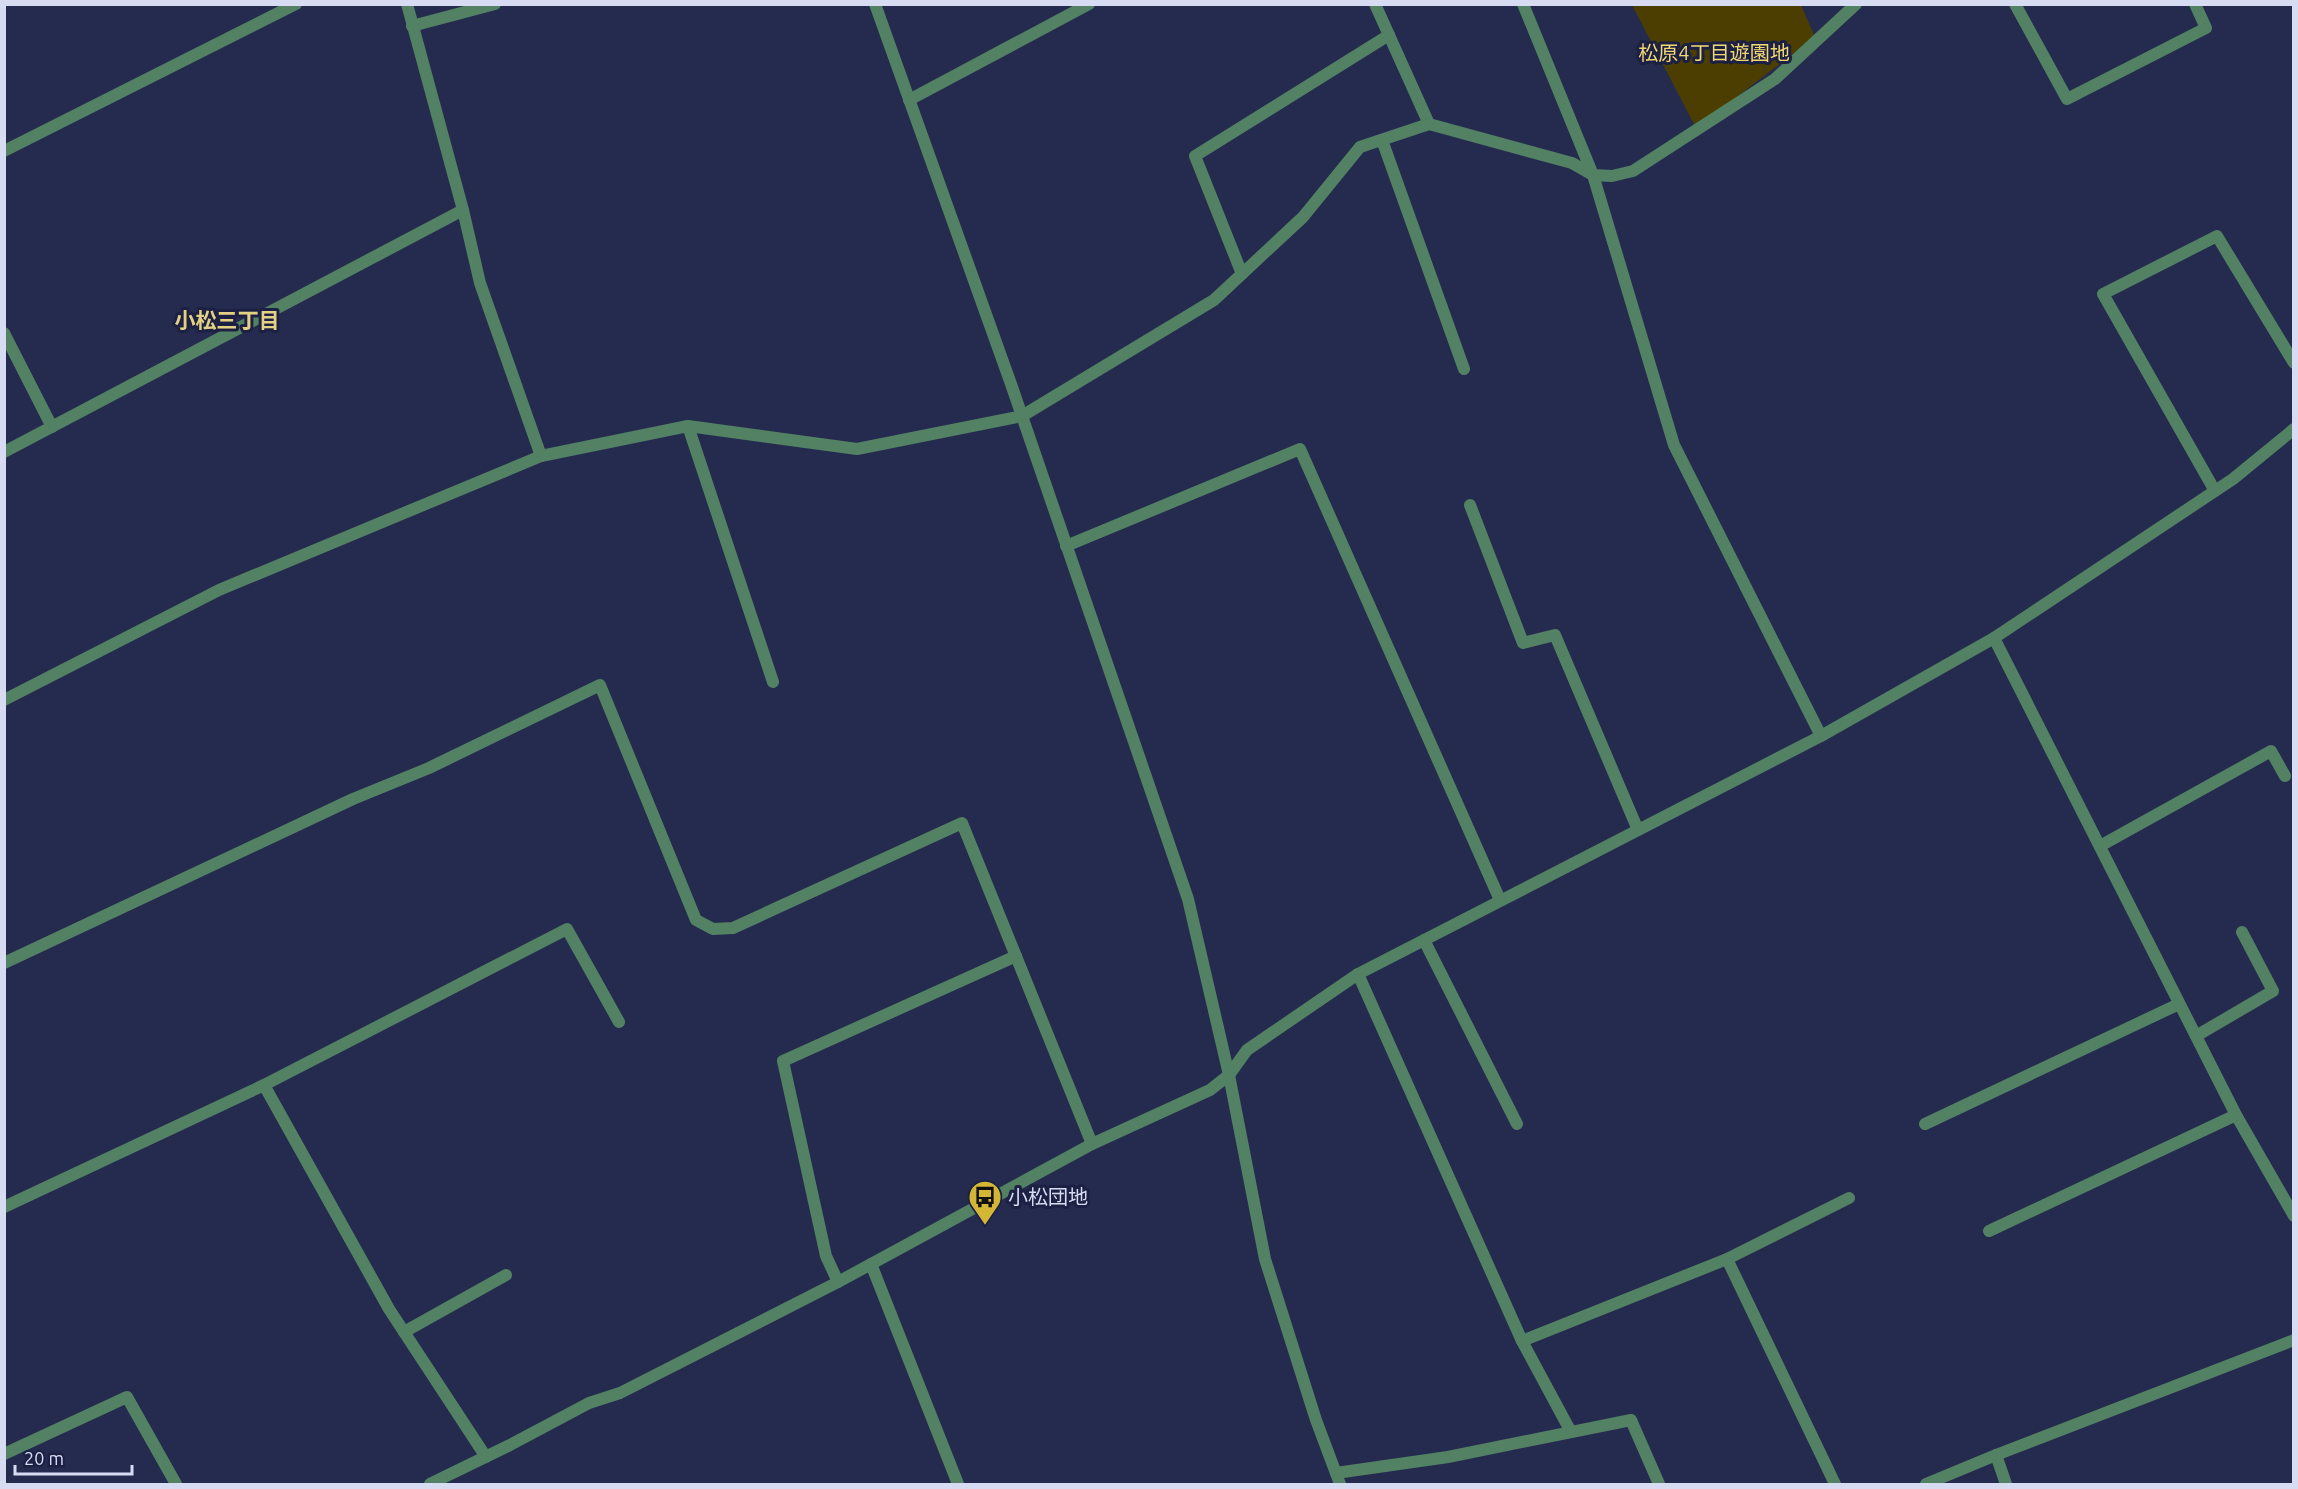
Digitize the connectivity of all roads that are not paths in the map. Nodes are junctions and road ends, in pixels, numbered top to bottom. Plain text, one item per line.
1 (296, 4) edge
2 (407, 4) edge
3 (495, 4) edge
4 (875, 4) edge
5 (1089, 4) edge
6 (1375, 4) edge
7 (1523, 4) edge
8 (1856, 4) edge
9 (2015, 4) edge
10 (2195, 4) edge
11 (412, 26) junction
12 (1389, 35) junction
13 (909, 100) junction
14 (1429, 124) junction
15 (1382, 140) junction
16 (4, 151) edge
17 (1593, 175) junction
18 (463, 210) junction
19 (1242, 274) junction
20 (4, 333) edge
21 (2294, 363) edge
22 (1464, 369) dead end
23 (1022, 416) junction
24 (688, 426) junction
25 (52, 427) junction
26 (2294, 429) edge
27 (4, 452) edge
28 (541, 456) junction
29 (2215, 491) junction
30 (1470, 505) dead end
31 (1066, 546) junction
32 (1994, 638) junction
33 (773, 682) dead end
34 (4, 699) edge
35 (1821, 736) junction
36 (2285, 776) dead end
37 (1638, 830) junction
38 (2100, 846) junction
39 (1500, 900) junction
40 (2242, 932) dead end
41 (1424, 940) junction
42 (1016, 956) junction
43 (4, 963) edge
44 (1358, 974) junction
45 (2179, 1004) junction
46 (619, 1022) dead end
47 (2196, 1036) junction
48 (1229, 1075) junction
49 (264, 1085) junction
50 (2236, 1115) junction
51 (1517, 1124) dead end
52 (1925, 1124) dead end
53 (1092, 1144) junction
54 (1849, 1198) dead end
55 (4, 1207) edge
56 (2294, 1216) edge
57 (1989, 1231) dead end
58 (1726, 1259) junction
59 (871, 1264) junction
60 (506, 1275) dead end
61 (838, 1282) junction
62 (404, 1332) junction
63 (2294, 1340) edge
64 (1522, 1341) junction
65 (1571, 1432) junction
66 (4, 1454) edge
67 (1995, 1455) junction
68 (486, 1457) junction
69 (1338, 1479) edge
70 (177, 1485) edge
71 (430, 1485) edge
72 (958, 1485) edge
73 (1659, 1485) edge
74 (1835, 1485) edge
75 (1926, 1485) edge
76 (2006, 1485) edge

1 - 16 street
2 - 11 street
3 - 11 street
4 - 13 street
5 - 13 street
6 - 12 street
7 - 17 street
8 - 17 street
9 - 10 street
11 - 18 street
12 - 14 street
12 - 19 street
13 - 23 street
14 - 15 street
14 - 17 street
15 - 19 street
15 - 22 street
17 - 35 street
18 - 25 street
18 - 28 street
19 - 23 street
20 - 25 street
21 - 29 street
23 - 24 street
23 - 31 street
24 - 28 street
24 - 33 street
25 - 27 street
26 - 29 street
28 - 34 street
29 - 32 street
30 - 37 street
31 - 39 street
31 - 48 street
32 - 35 street
32 - 38 street
35 - 37 street
36 - 38 street
37 - 39 street
38 - 45 street
39 - 41 street
40 - 47 street
41 - 44 street
41 - 51 street
42 - 43 street
42 - 53 street
42 - 61 street
44 - 48 street
44 - 64 street
45 - 47 street
45 - 52 street
46 - 49 street
47 - 50 street
48 - 53 street
48 - 69 street
49 - 55 street
49 - 62 street
50 - 56 street
50 - 57 street
53 - 59 street
54 - 58 street
58 - 64 street
58 - 74 street
59 - 61 street
59 - 72 street
60 - 62 street
61 - 68 street
62 - 68 street
63 - 67 street
64 - 65 street
65 - 69 street
65 - 73 street
66 - 70 street
67 - 75 street
67 - 76 street
68 - 71 street

